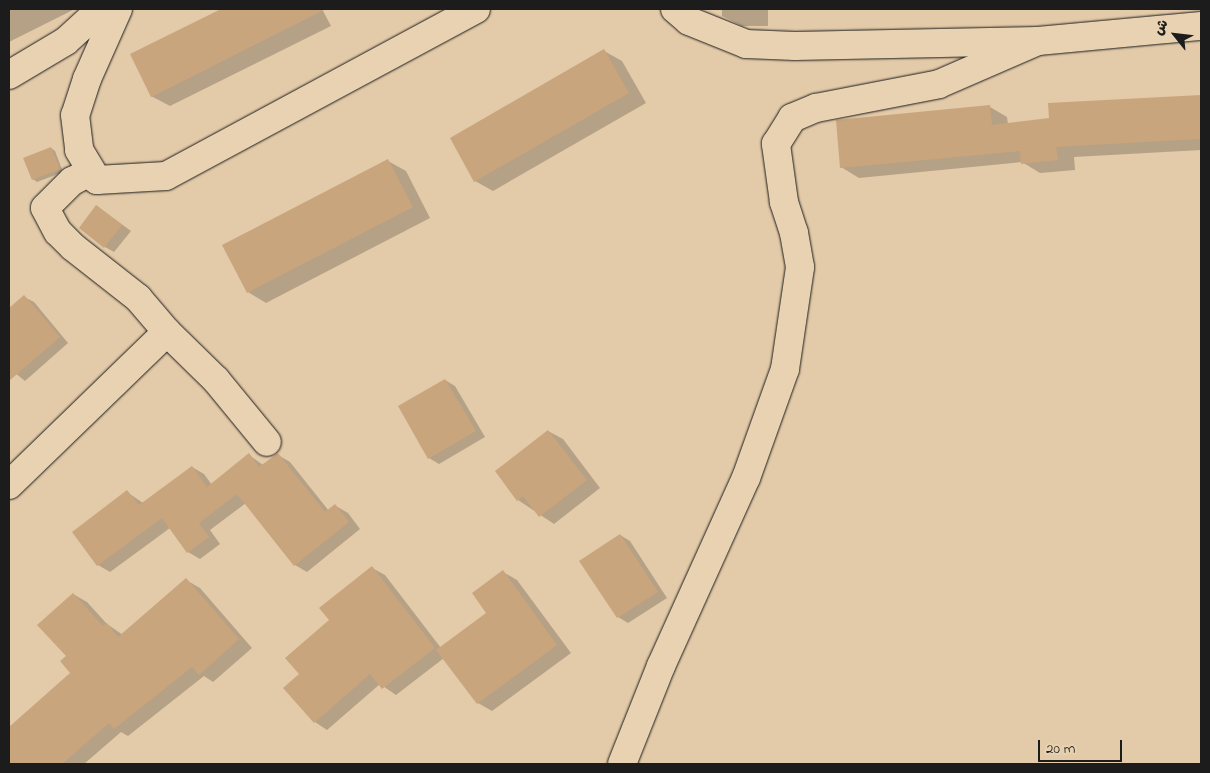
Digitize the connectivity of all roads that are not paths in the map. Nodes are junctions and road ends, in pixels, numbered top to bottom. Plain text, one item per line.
1 (101, 9) edge
2 (118, 9) edge
3 (476, 9) edge
4 (675, 9) edge
5 (1201, 26) edge
6 (1038, 41) junction
7 (9, 75) edge
8 (98, 180) junction
9 (167, 332) junction
10 (267, 442) dead end
11 (9, 485) edge
12 (622, 764) edge

1 - 7 street
2 - 8 street
3 - 8 street
4 - 6 street
5 - 6 street
6 - 12 street
8 - 9 street
9 - 10 street
9 - 11 street

